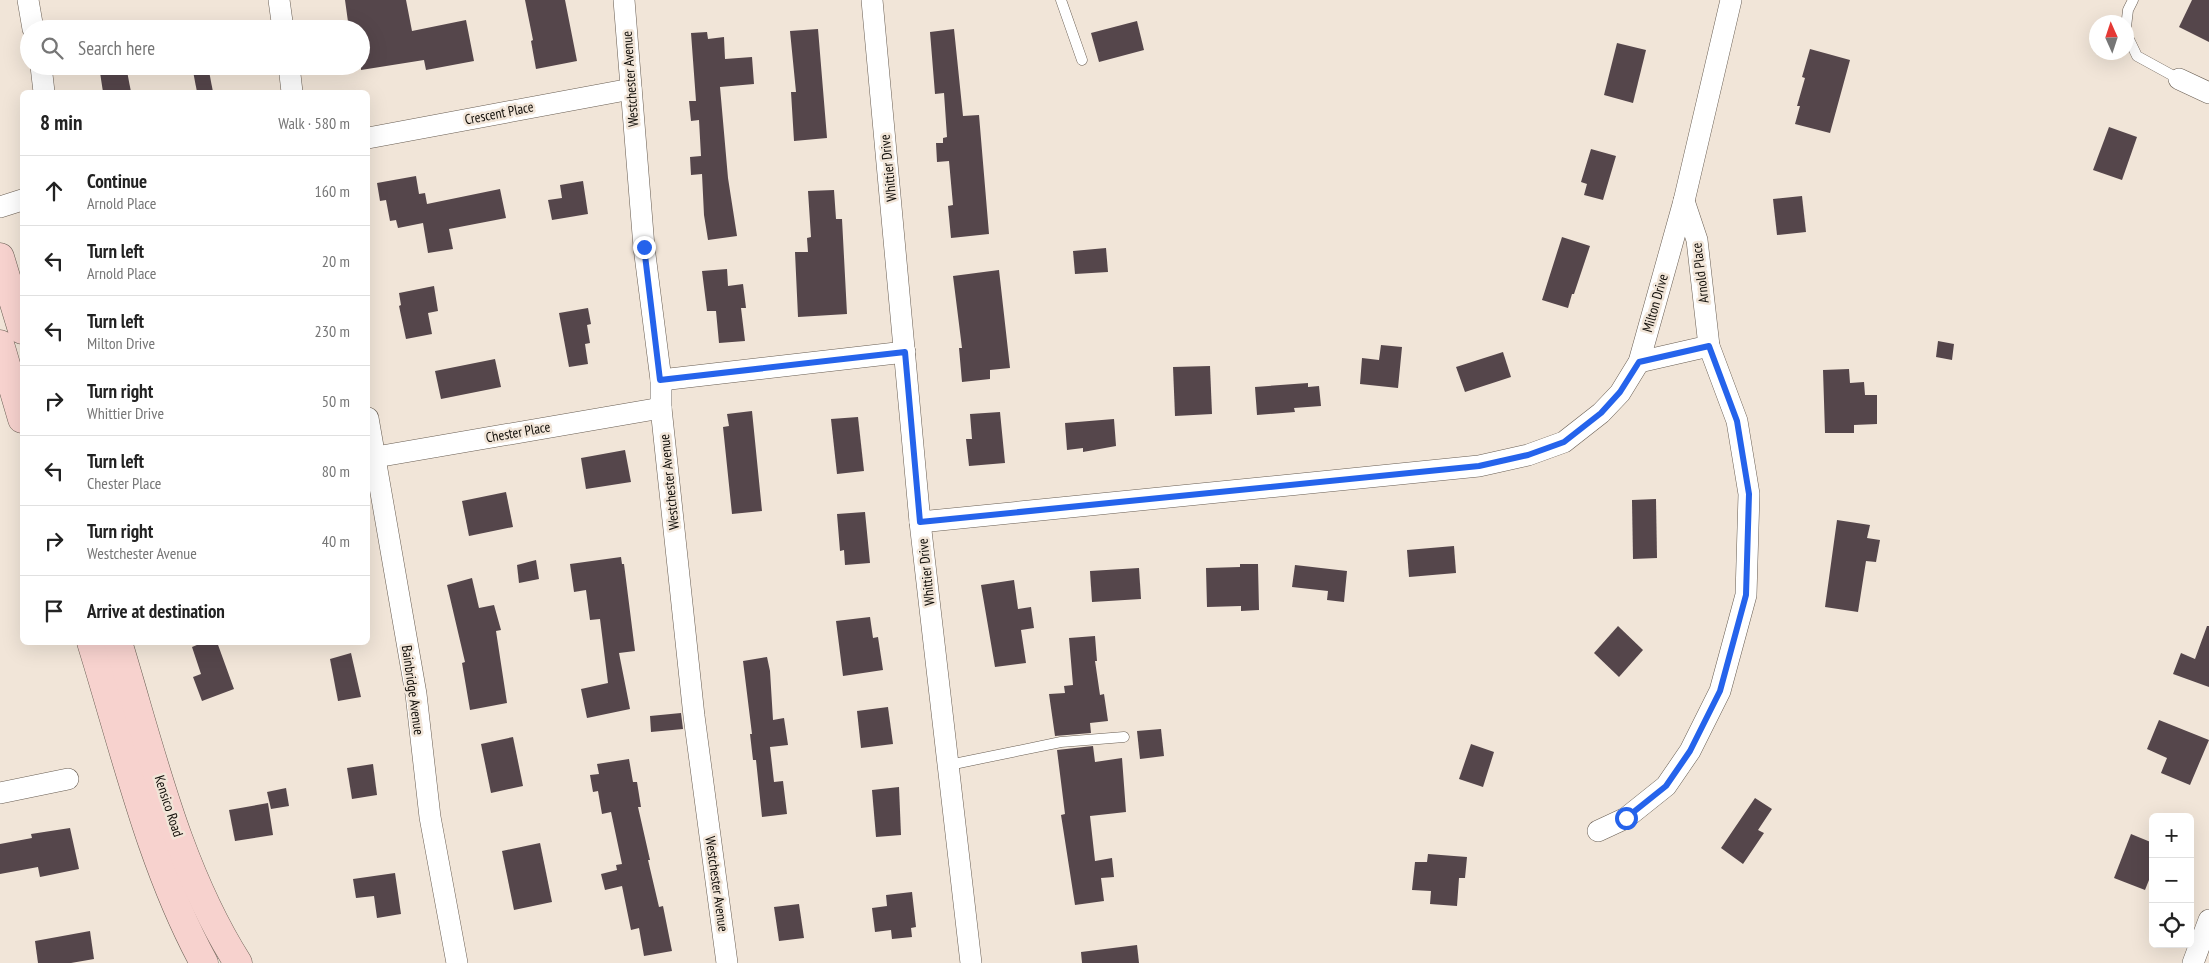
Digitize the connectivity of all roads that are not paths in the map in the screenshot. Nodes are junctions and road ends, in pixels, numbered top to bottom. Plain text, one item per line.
1 (28, 0) edge
2 (279, 0) edge
3 (624, 0) edge
4 (872, 0) edge
5 (1061, 0) edge
6 (1731, 0) edge
7 (2134, 0) edge
8 (2127, 15) edge
9 (31, 20) edge
10 (282, 20) edge
11 (2134, 50) edge
12 (1082, 60) dead end
13 (42, 75) edge
14 (289, 75) edge
15 (2179, 79) joint
16 (630, 89) junction
17 (44, 90) edge
18 (292, 90) edge
19 (2209, 93) edge
20 (370, 138) edge
21 (20, 201) edge
22 (1684, 201) junction
23 (0, 207) edge
24 (0, 257) edge
25 (20, 323) edge
26 (0, 344) edge
27 (1709, 346) junction
28 (905, 352) junction
29 (1639, 362) junction
30 (660, 380) junction
31 (661, 408) junction
32 (20, 411) edge
33 (370, 428) edge
34 (376, 457) junction
35 (920, 522) junction
36 (92, 645) edge
37 (119, 645) edge
38 (1124, 737) dead end
39 (949, 765) junction
40 (68, 779) dead end
41 (0, 792) edge
42 (1598, 831) dead end
43 (2209, 920) edge
44 (204, 963) edge
45 (238, 963) edge
46 (457, 963) edge
47 (727, 963) edge
48 (971, 963) edge
49 (2193, 963) edge

1 - 9 street
2 - 10 street
3 - 16 street, Westchester Avenue
4 - 28 street, Whittier Drive
5 - 12 lane
6 - 22 street, Milton Drive
7 - 8 lane
11 - 15 lane
13 - 17 street
14 - 18 street
15 - 19 street
16 - 20 street, Crescent Place
16 - 30 street, Westchester Avenue
21 - 23 street
22 - 27 street, Arnold Place
22 - 29 street, Milton Drive
24 - 25 street
26 - 32 street
27 - 29 street
27 - 42 street, Arnold Place
28 - 30 street
28 - 35 street, Whittier Drive
29 - 35 street, Milton Drive
30 - 31 street, Westchester Avenue
31 - 34 street, Chester Place
31 - 47 street, Westchester Avenue
33 - 34 street, Bainbridge Avenue
34 - 46 street, Bainbridge Avenue
35 - 39 street, Whittier Drive
36 - 44 street, Kensico Road
37 - 45 street, Kensico Road
38 - 39 lane
39 - 48 street, Whittier Drive
40 - 41 street
43 - 49 street

